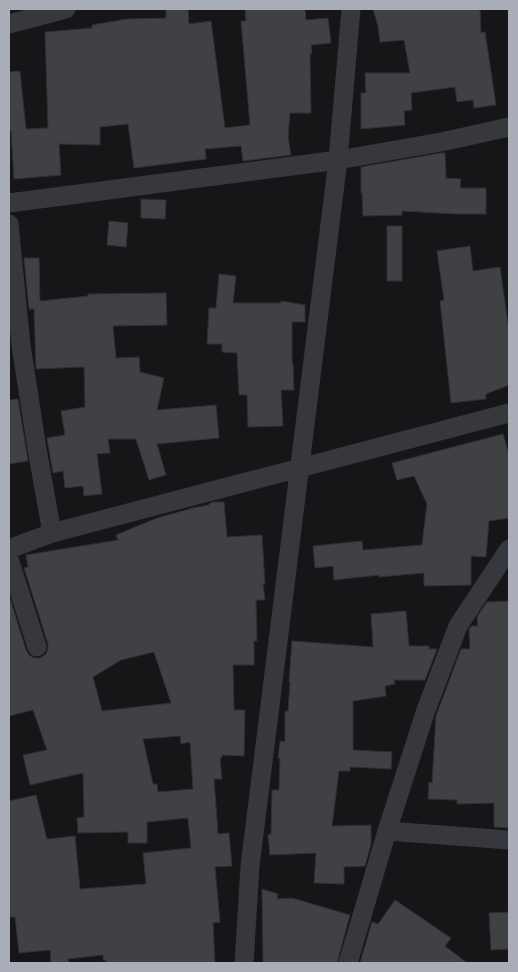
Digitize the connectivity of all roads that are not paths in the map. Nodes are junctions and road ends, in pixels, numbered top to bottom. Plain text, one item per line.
1 (66, 9) edge
2 (351, 9) edge
3 (9, 24) edge
4 (509, 126) edge
5 (338, 160) junction
6 (9, 203) edge
7 (9, 224) edge
8 (509, 413) edge
9 (300, 468) junction
10 (52, 533) junction
11 (9, 549) edge
12 (509, 549) edge
13 (9, 560) edge
14 (37, 647) dead end
15 (387, 831) junction
16 (509, 840) edge
17 (244, 963) edge
18 (348, 963) edge

1 - 3 street
2 - 5 street
4 - 5 street
5 - 6 street
5 - 9 street
7 - 10 street
8 - 9 street
9 - 10 street
9 - 17 street
10 - 11 street
12 - 15 street
13 - 14 street
15 - 16 street
15 - 18 street

